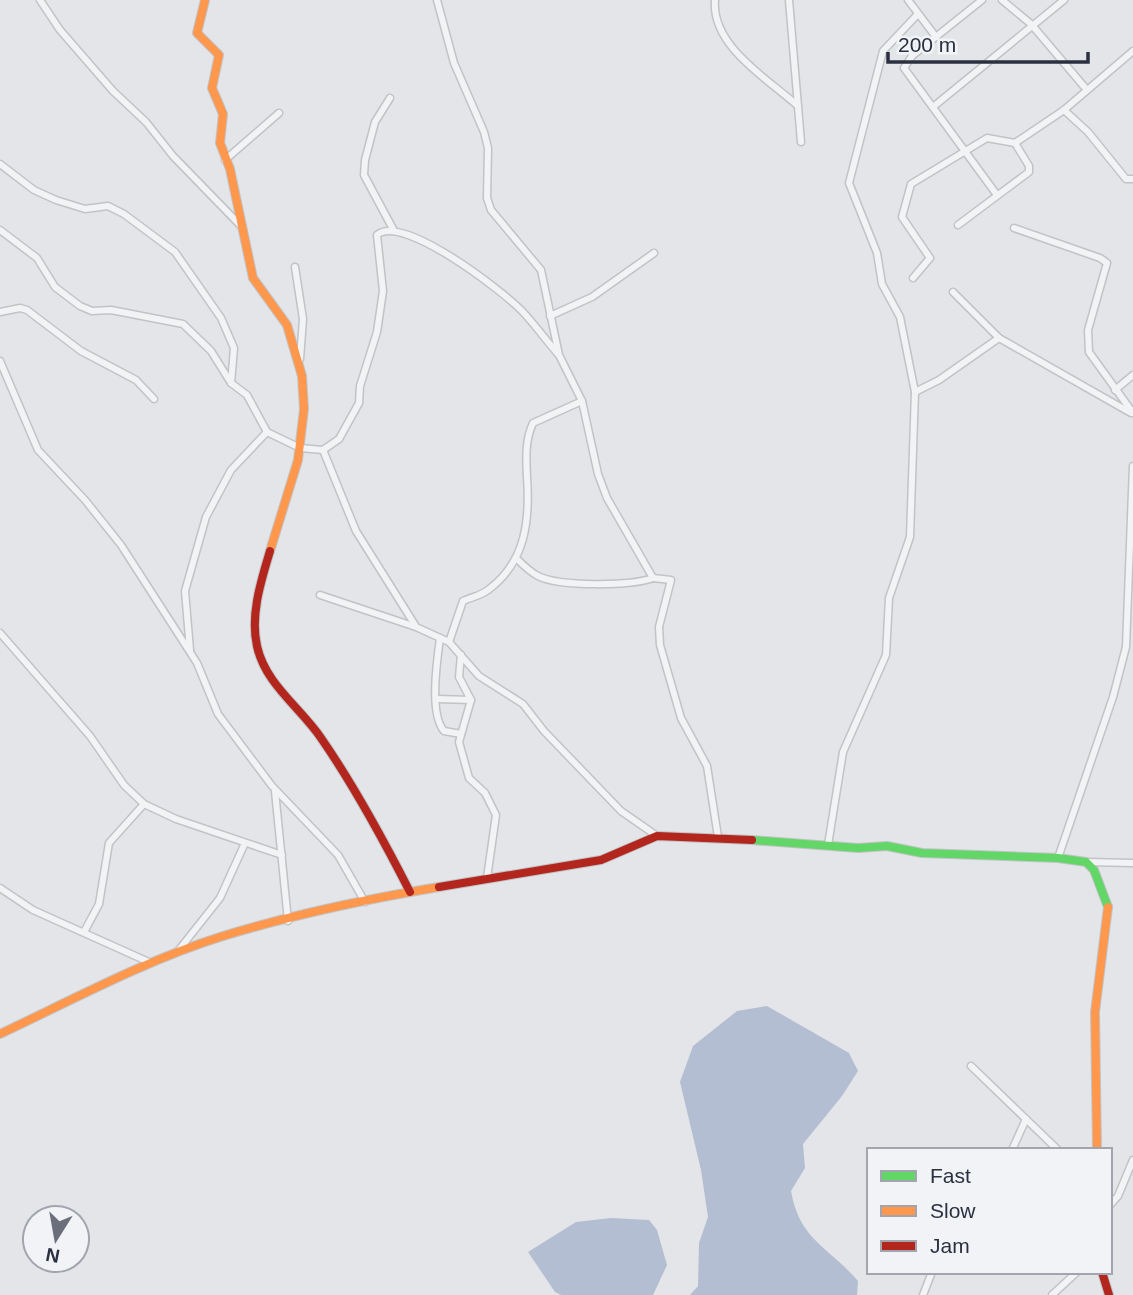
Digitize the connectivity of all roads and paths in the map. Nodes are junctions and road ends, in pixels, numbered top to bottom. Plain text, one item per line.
1 (40, 0) edge
2 (205, 0) edge
3 (437, 0) edge
4 (715, 0) edge
5 (789, 0) edge
6 (908, 0) edge
7 (982, 0) edge
8 (1002, 0) edge
9 (1064, 0) edge
10 (917, 15) junction
11 (1031, 24) junction
12 (936, 37) junction
13 (1133, 51) edge
14 (1087, 90) junction
15 (390, 98) dead end
16 (797, 106) junction
17 (933, 107) junction
18 (1064, 110) junction
19 (279, 113) dead end
20 (801, 142) dead end
21 (1015, 143) junction
22 (963, 150) junction
23 (225, 160) junction
24 (0, 164) edge
25 (1133, 179) edge
26 (997, 195) junction
27 (958, 225) dead end
28 (243, 228) junction
29 (1014, 228) dead end
30 (393, 229) junction
31 (0, 230) edge
32 (654, 253) dead end
33 (295, 267) dead end
34 (913, 278) dead end
35 (953, 292) dead end
36 (0, 312) edge
37 (550, 316) junction
38 (999, 338) junction
39 (559, 355) junction
40 (0, 361) edge
41 (299, 361) junction
42 (1133, 375) edge
43 (231, 383) junction
44 (1115, 390) junction
45 (915, 392) junction
46 (154, 399) dead end
47 (582, 401) junction
48 (267, 432) junction
49 (300, 449) junction
50 (323, 450) junction
51 (1133, 466) edge
52 (1132, 487) edge
53 (1132, 558) edge
54 (517, 559) junction
55 (653, 578) junction
56 (320, 595) dead end
57 (416, 626) junction
58 (0, 633) edge
59 (1130, 634) edge
60 (440, 638) junction
61 (449, 642) junction
62 (190, 652) junction
63 (461, 655) junction
64 (437, 699) junction
65 (471, 701) junction
66 (461, 734) junction
67 (275, 790) junction
68 (144, 804) junction
69 (657, 836) junction
70 (719, 838) junction
71 (245, 843) junction
72 (828, 845) junction
73 (282, 855) junction
74 (1058, 858) junction
75 (1086, 862) junction
76 (1133, 863) edge
77 (487, 877) junction
78 (0, 888) edge
79 (410, 892) junction
80 (365, 902) junction
81 (288, 921) junction
82 (84, 932) junction
83 (178, 951) junction
84 (151, 963) junction
85 (0, 1034) edge
86 (971, 1066) dead end
87 (1026, 1119) junction
88 (1013, 1148) edge
89 (1056, 1148) edge
90 (1097, 1148) edge
91 (1133, 1160) edge
92 (1112, 1203) edge
93 (931, 1274) edge
94 (1075, 1274) edge
95 (1103, 1274) edge
96 (923, 1295) edge
97 (1052, 1295) edge
98 (1109, 1295) edge

1 - 28 street
2 - 23 street
3 - 37 street
4 - 16 street
5 - 16 street
6 - 10 street
7 - 12 street
8 - 11 street
9 - 11 street
10 - 12 street
10 - 45 street
11 - 14 street
11 - 17 street
12 - 17 street
13 - 14 street
14 - 18 street
15 - 30 street
16 - 20 street
17 - 22 street
18 - 21 street
18 - 25 street
19 - 23 street
21 - 22 street
21 - 26 street
22 - 26 street
22 - 34 street
23 - 28 street
24 - 43 street
26 - 27 street
28 - 41 street
29 - 44 street
30 - 39 street
30 - 50 street
31 - 43 street
32 - 37 street
33 - 41 street
35 - 38 street
36 - 46 street
37 - 39 street
38 - 44 street
38 - 45 street
39 - 47 street
40 - 62 street
41 - 49 street
42 - 44 street
43 - 48 street
45 - 72 street
47 - 54 street
47 - 55 street
48 - 49 street
48 - 62 street
49 - 50 street
49 - 79 street
50 - 57 street
51 - 52 street
52 - 53 street
53 - 59 street
54 - 55 street
54 - 61 street
55 - 70 street
56 - 57 street
57 - 60 street
58 - 68 street
59 - 74 street
60 - 61 street
60 - 64 street
61 - 63 street
62 - 67 street
63 - 65 street
63 - 69 street
64 - 65 street
64 - 66 street
65 - 66 street
66 - 77 street
67 - 73 street
67 - 80 street
68 - 71 street
68 - 82 street
69 - 70 street
69 - 77 street
70 - 72 street
71 - 73 street
71 - 83 street
72 - 74 street
73 - 81 street
74 - 75 street
75 - 76 street
75 - 90 street
77 - 79 street
78 - 82 street
79 - 80 street
80 - 81 street
81 - 83 street
82 - 84 street
83 - 84 street
84 - 85 street
86 - 87 street
87 - 88 street
87 - 89 street
91 - 92 street
93 - 96 street
94 - 97 street
95 - 98 street

